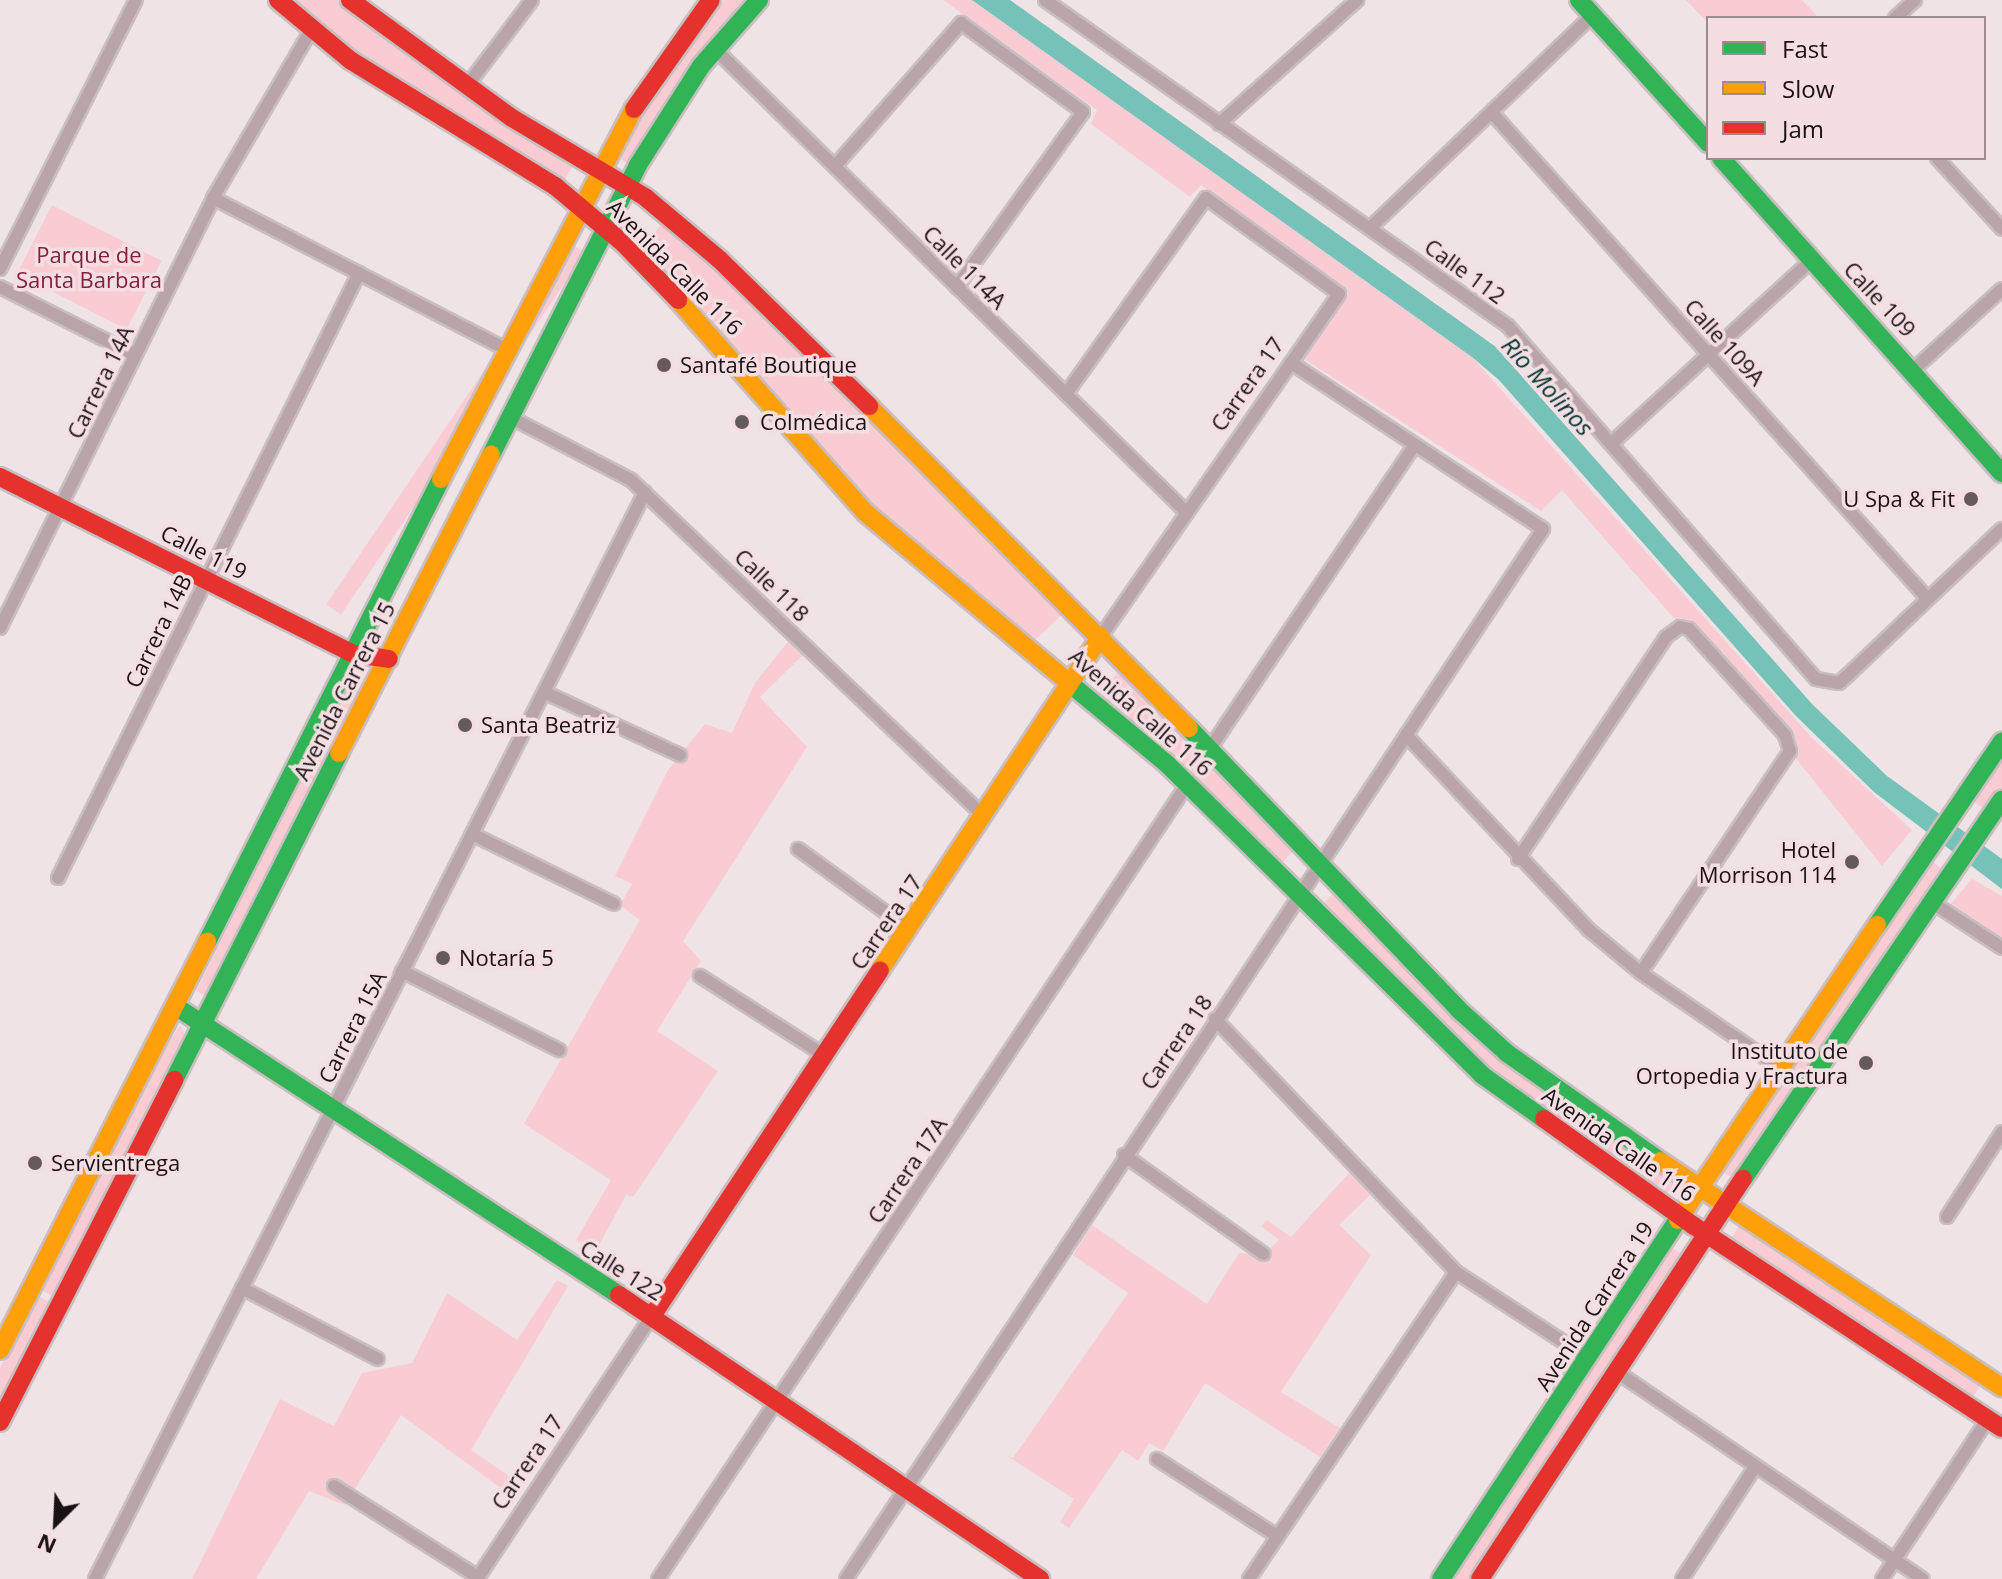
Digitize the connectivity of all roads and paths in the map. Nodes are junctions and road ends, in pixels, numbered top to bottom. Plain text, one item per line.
1 (136, 0) edge
2 (278, 0) edge
3 (532, 0) edge
4 (711, 0) edge
5 (759, 0) edge
6 (1045, 0) edge
7 (1334, 0) edge
8 (1357, 0) edge
9 (1579, 0) edge
10 (1915, 0) edge
11 (356, 2) edge
12 (1344, 11) junction
13 (1593, 15) junction
14 (1897, 16) edge
15 (311, 30) junction
16 (715, 49) junction
17 (466, 87) junction
18 (1493, 114) junction
19 (1219, 124) junction
20 (1706, 141) edge
21 (1723, 160) edge
22 (1939, 160) edge
23 (835, 166) junction
24 (598, 169) junction
25 (627, 186) junction
26 (213, 198) junction
27 (579, 206) junction
28 (1370, 228) junction
29 (606, 229) junction
30 (2002, 229) edge
31 (1812, 260) junction
32 (0, 269) edge
33 (359, 273) junction
34 (0, 287) edge
35 (957, 287) junction
36 (2002, 289) edge
37 (506, 349) junction
38 (135, 355) junction
39 (1710, 355) junction
40 (1291, 363) junction
41 (1913, 370) junction
42 (1066, 394) junction
43 (508, 416) junction
44 (1612, 443) junction
45 (1415, 445) junction
46 (2002, 473) edge
47 (0, 477) edge
48 (645, 492) junction
49 (60, 507) junction
50 (1187, 513) junction
51 (2002, 529) edge
52 (206, 580) junction
53 (1927, 598) junction
54 (0, 628) edge
55 (1101, 636) junction
56 (354, 654) junction
57 (389, 659) junction
58 (1071, 681) junction
59 (544, 692) junction
60 (1406, 735) junction
61 (2002, 742) edge
62 (1211, 747) junction
63 (680, 755) dead end
64 (1188, 783) junction
65 (2002, 800) edge
66 (984, 816) junction
67 (472, 834) junction
68 (798, 849) dead end
69 (1518, 859) junction
70 (1319, 863) junction
71 (58, 878) dead end
72 (1297, 895) junction
73 (1930, 901) junction
74 (614, 904) dead end
75 (910, 930) junction
76 (2002, 948) edge
77 (402, 971) junction
78 (1641, 973) junction
79 (700, 976) dead end
80 (175, 1006) junction
81 (1215, 1019) junction
82 (201, 1024) junction
83 (559, 1050) dead end
84 (824, 1055) junction
85 (1779, 1067) junction
86 (332, 1110) junction
87 (2002, 1132) edge
88 (1989, 1152) junction
89 (1124, 1155) junction
90 (2002, 1160) edge
91 (1699, 1189) junction
92 (1726, 1207) junction
93 (1681, 1217) junction
94 (1947, 1217) dead end
95 (1707, 1235) junction
96 (1264, 1254) dead end
97 (1456, 1272) junction
98 (242, 1288) junction
99 (652, 1316) junction
100 (0, 1350) edge
101 (1588, 1358) junction
102 (378, 1359) dead end
103 (1617, 1372) junction
104 (2002, 1387) edge
105 (778, 1399) junction
106 (2002, 1399) edge
107 (0, 1422) edge
108 (1995, 1424) edge
109 (1157, 1459) dead end
110 (1755, 1467) junction
111 (334, 1486) dead end
112 (903, 1488) junction
113 (1277, 1536) junction
114 (1895, 1560) junction
115 (478, 1578) edge
116 (95, 1579) edge
117 (658, 1579) edge
118 (846, 1579) edge
119 (1040, 1579) edge
120 (1249, 1579) edge
121 (1441, 1579) edge
122 (1480, 1579) edge
123 (1682, 1579) edge
124 (1882, 1579) edge
125 (1923, 1579) edge

1 - 32 street
2 - 15 main road, Avenida Calle 116
3 - 17 street
4 - 24 main road, Avenida Carrera 15
5 - 16 main road, Avenida Carrera 15
6 - 19 street, Calle 112
7 - 12 street
8 - 12 street
9 - 13 main road
10 - 14 street
11 - 17 main road, Avenida Calle 116
12 - 19 street
13 - 18 street
13 - 20 main road
15 - 26 street, Carrera 14A
15 - 27 main road, Avenida Calle 116
16 - 23 street, Calle 114A
16 - 25 main road, Avenida Carrera 15
17 - 24 main road, Avenida Calle 116
18 - 28 street
18 - 39 street, Calle 109A
19 - 28 street, Calle 112
21 - 31 main road, Calle 109
22 - 30 street
23 - 35 street, Calle 114A
23 - 35 street
24 - 25 main road, Avenida Calle 116
24 - 27 main road, Avenida Carrera 15
25 - 29 main road, Avenida Carrera 15
25 - 55 main road, Avenida Calle 116
26 - 33 street
26 - 38 street, Carrera 14A
27 - 29 main road, Avenida Calle 116
27 - 37 main road, Avenida Carrera 15
28 - 44 street, Calle 112
29 - 43 main road, Avenida Carrera 15
29 - 58 main road, Avenida Calle 116
31 - 39 street
31 - 41 main road, Calle 109
33 - 37 street
33 - 52 street, Carrera 14B
34 - 38 street
35 - 42 street, Calle 114A
36 - 41 street
37 - 56 main road, Avenida Carrera 15
38 - 49 street, Carrera 14A
39 - 44 street
39 - 53 street, Calle 109A
40 - 42 street, Carrera 17
40 - 45 street
40 - 50 street, Carrera 17
41 - 46 main road, Calle 109
42 - 50 street, Calle 114A
43 - 48 street, Calle 118
43 - 57 main road, Avenida Carrera 15
44 - 53 street, Calle 112
45 - 60 street, Carrera 18
45 - 62 street
47 - 49 main road, Calle 119
48 - 59 street, Carrera 15A
48 - 66 street, Calle 118
49 - 52 main road, Calle 119
49 - 54 street, Carrera 14A
50 - 55 street, Carrera 17
51 - 53 street
52 - 56 main road, Calle 119
52 - 71 street, Carrera 14B
55 - 58 main road, Carrera 17
55 - 62 main road, Avenida Calle 116
56 - 57 main road, Calle 119
56 - 80 main road, Avenida Carrera 15
57 - 82 main road, Avenida Carrera 15
58 - 64 main road, Avenida Calle 116
58 - 66 main road, Carrera 17
59 - 63 street
59 - 67 street, Carrera 15A
60 - 69 street
60 - 70 street, Carrera 18
61 - 85 main road, Avenida Carrera 19
62 - 70 main road, Avenida Calle 116
64 - 72 main road, Avenida Calle 116
64 - 105 street, Carrera 17A
65 - 73 main road
66 - 75 main road, Carrera 17
67 - 74 street
67 - 77 street, Carrera 15A
68 - 75 street
69 - 78 street
69 - 78 street
70 - 72 street, Carrera 18
70 - 91 main road, Avenida Calle 116
72 - 81 street, Carrera 18
72 - 93 main road, Avenida Calle 116
73 - 76 street
73 - 92 main road
75 - 84 main road, Carrera 17
77 - 83 street
77 - 86 street, Carrera 15A
78 - 85 street
79 - 84 street
80 - 82 main road, Calle 122
80 - 100 main road, Avenida Carrera 15
81 - 89 street, Carrera 18
81 - 97 street
82 - 86 main road, Calle 122
82 - 107 main road, Avenida Carrera 15
84 - 99 main road, Carrera 17
85 - 91 main road, Avenida Carrera 19
86 - 98 street, Carrera 15A
86 - 99 main road, Calle 122
87 - 88 street
88 - 90 street
88 - 94 street
89 - 96 street
89 - 112 street, Carrera 18
91 - 92 main road, Avenida Calle 116
91 - 93 main road, Avenida Carrera 19
92 - 95 main road
92 - 104 main road, Avenida Calle 116
93 - 95 main road, Avenida Calle 116
93 - 101 main road, Avenida Carrera 19
95 - 103 main road
95 - 108 main road, Avenida Calle 116
97 - 101 street
97 - 113 street
98 - 102 street
98 - 116 street, Carrera 15A
99 - 105 main road, Calle 122
99 - 115 street, Carrera 17
101 - 121 main road, Avenida Carrera 19
103 - 110 street
103 - 122 main road
105 - 112 main road, Calle 122
105 - 117 street, Carrera 17A
106 - 108 main road
108 - 114 street
109 - 113 street
110 - 114 street
110 - 123 street
111 - 115 street
112 - 118 street, Carrera 18
112 - 119 main road, Calle 122
113 - 120 street
114 - 124 street
114 - 125 street

